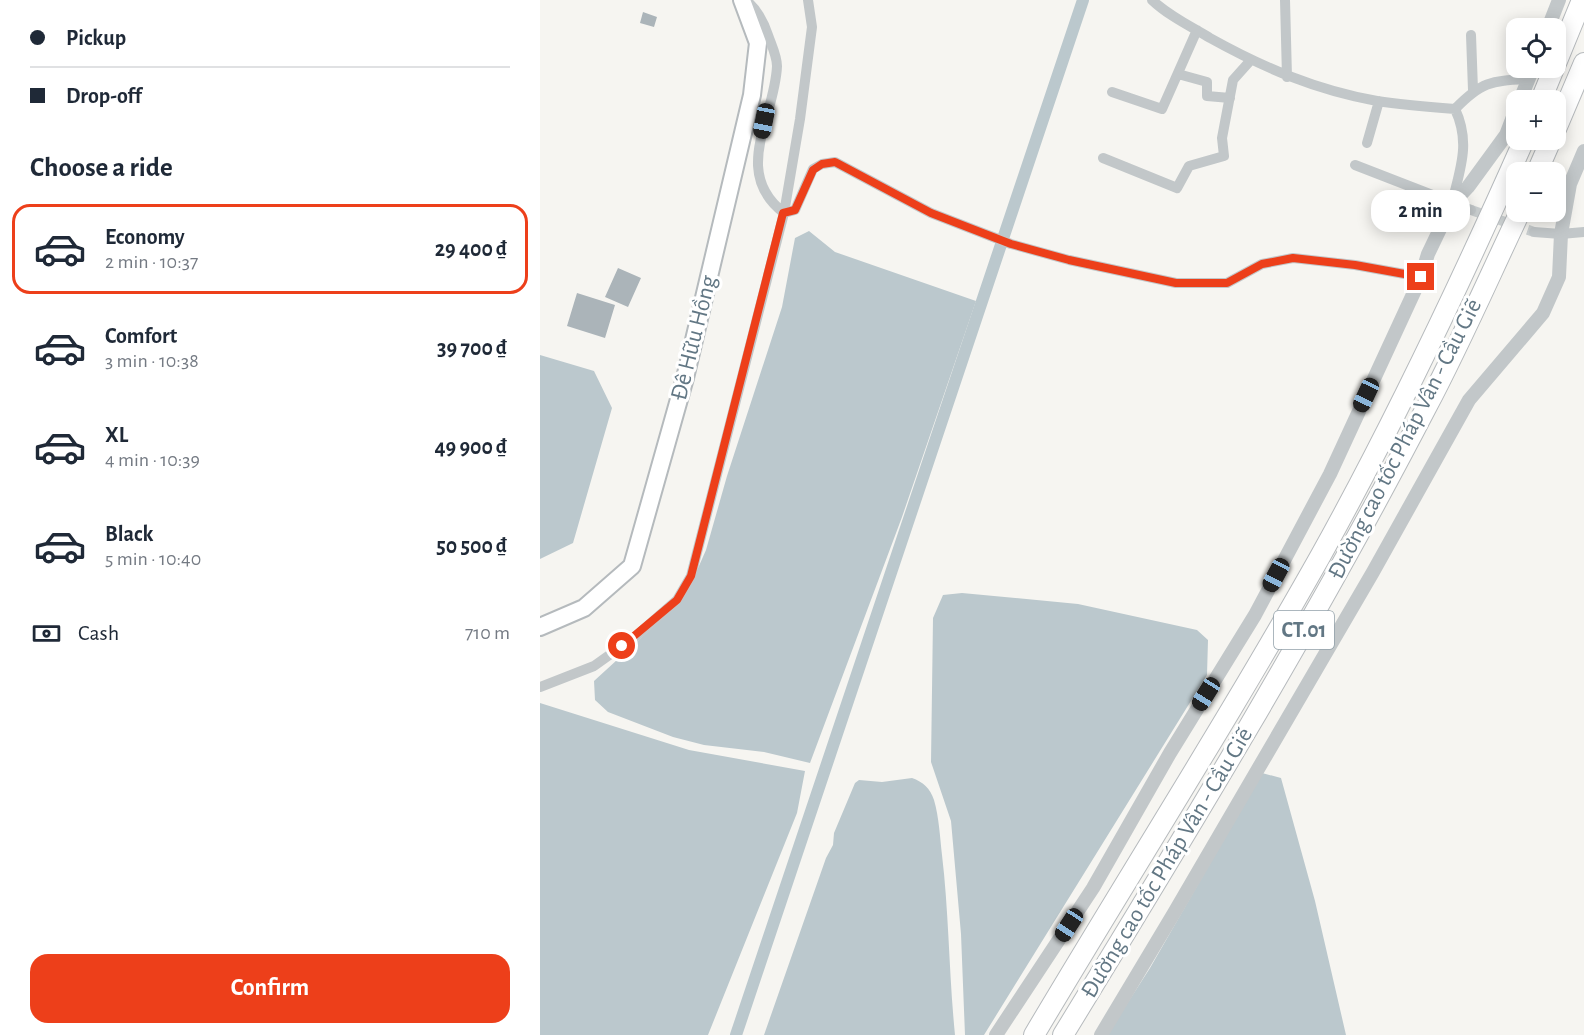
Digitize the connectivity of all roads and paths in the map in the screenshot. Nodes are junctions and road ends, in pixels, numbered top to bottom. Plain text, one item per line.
1 (743, 0) edge
2 (808, 0) edge
3 (1152, 0) edge
4 (1285, 0) edge
5 (1559, 0) edge
6 (1582, 0) edge
7 (1552, 18) edge
8 (1197, 30) junction
9 (1471, 35) dead end
10 (1250, 61) junction
11 (1584, 63) edge
12 (1178, 74) junction
13 (1287, 77) junction
14 (1509, 78) edge
15 (1473, 90) junction
16 (1545, 90) edge
17 (1112, 92) dead end
18 (1230, 98) junction
19 (1378, 101) junction
20 (1566, 105) edge
21 (1455, 109) junction
22 (1506, 135) edge
23 (1367, 143) dead end
24 (1520, 150) edge
25 (1584, 151) edge
26 (1103, 158) dead end
27 (1355, 165) dead end
28 (1452, 204) junction
29 (1471, 210) tunnel mouth
30 (783, 213) junction
31 (1515, 222) edge
32 (1534, 232) tunnel mouth
33 (1584, 232) edge
34 (1561, 234) junction
35 (1421, 277) junction
36 (540, 627) edge
37 (540, 687) edge
38 (996, 1035) edge
39 (1034, 1035) edge
40 (1064, 1035) edge
41 (1101, 1035) edge

1 - 30 street
1 - 36 main road, Đê Hữu Hồng
2 - 30 street
3 - 8 street
4 - 13 street
5 - 7 street
6 - 16 highway
8 - 10 street
8 - 12 street
9 - 15 street
10 - 13 street
10 - 18 street
11 - 20 highway
12 - 17 street
12 - 18 street
13 - 19 street
14 - 15 street
15 - 21 street
18 - 26 street
19 - 21 street
19 - 23 street
21 - 28 street
22 - 28 street
24 - 39 highway, Đường cao tốc Pháp Vân - Cầu Giẽ / CT.01
25 - 34 street
27 - 28 street
28 - 29 street
28 - 35 street
30 - 35 street
30 - 37 street
31 - 40 highway, Đường cao tốc Pháp Vân - Cầu Giẽ / CT.01
32 - 34 street
33 - 34 street
34 - 41 street
35 - 38 street

